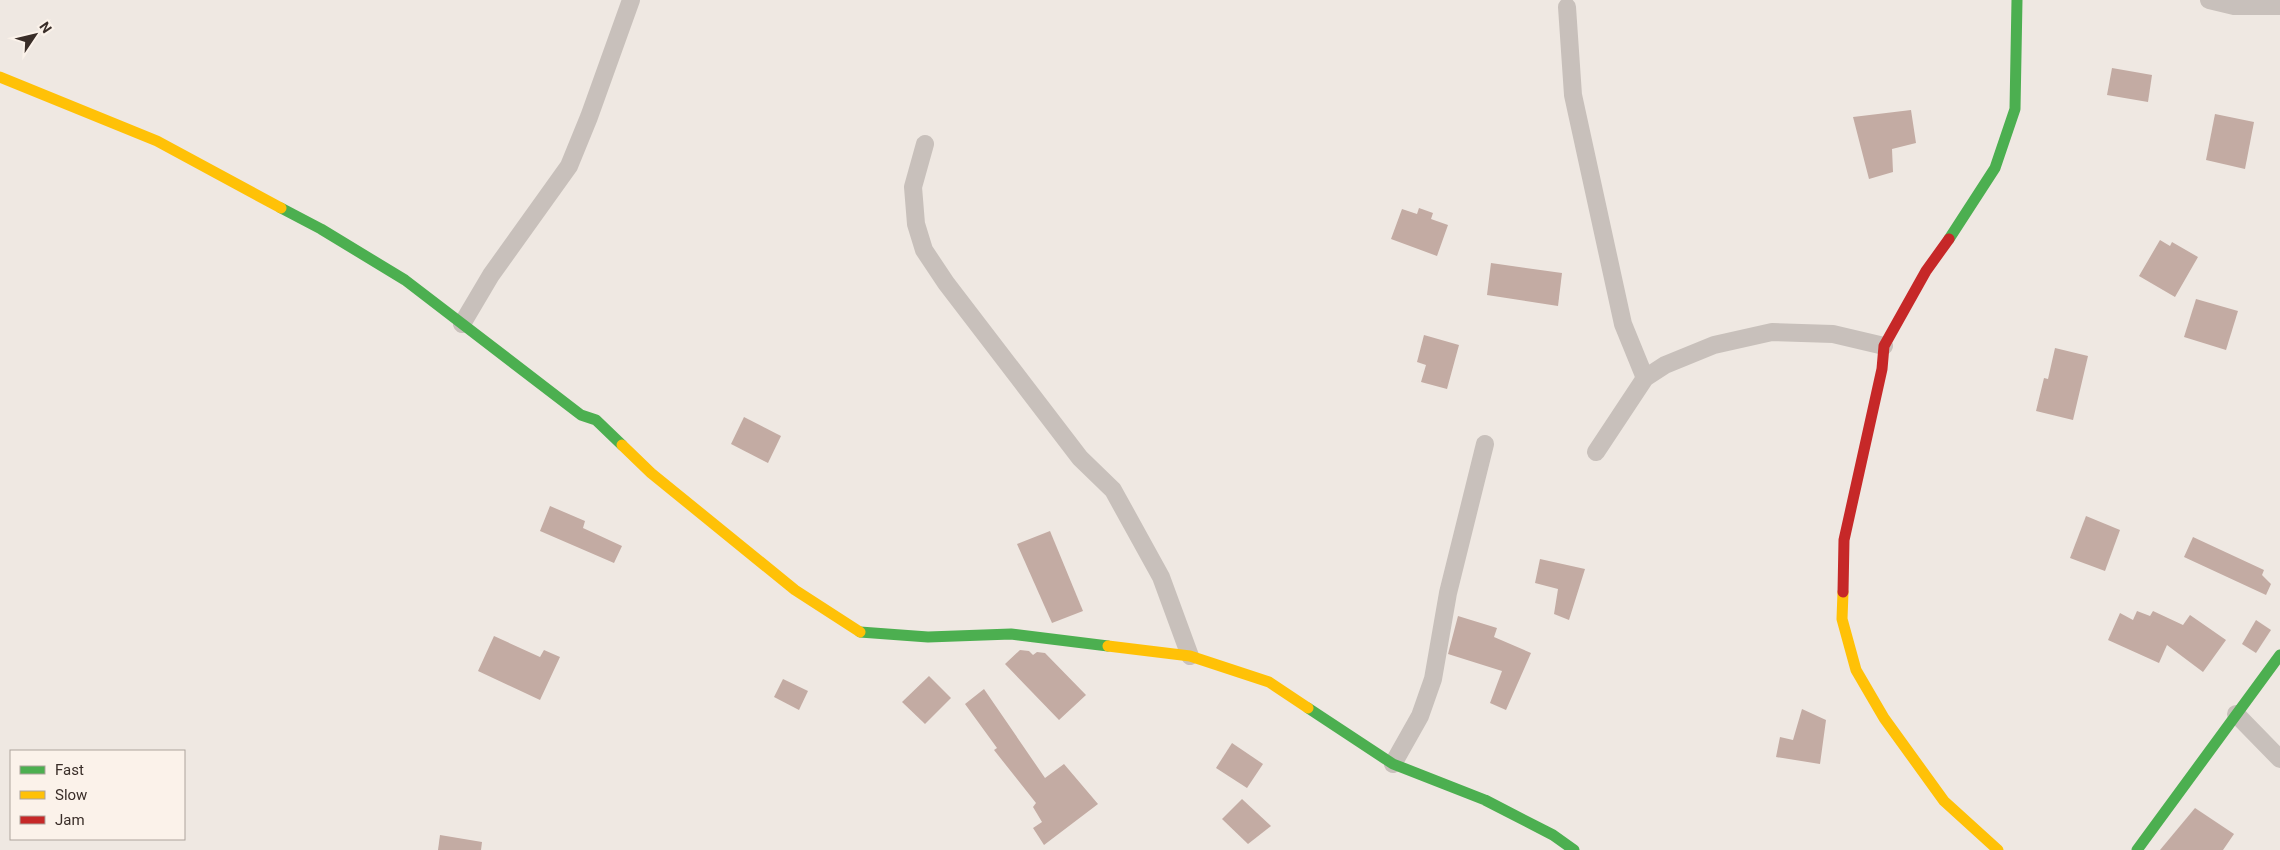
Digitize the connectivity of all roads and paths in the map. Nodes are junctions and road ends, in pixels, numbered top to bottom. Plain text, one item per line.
1 (631, 0) edge
2 (2018, 0) edge
3 (2209, 0) edge
4 (2280, 6) edge
5 (1567, 8) dead end
6 (0, 77) edge
7 (925, 144) dead end
8 (462, 324) junction
9 (1884, 346) junction
10 (1645, 378) junction
11 (1485, 444) dead end
12 (1596, 452) dead end
13 (2280, 655) edge
14 (1190, 656) junction
15 (2236, 714) junction
16 (2280, 759) edge
17 (1393, 764) junction
18 (1574, 850) edge
19 (1998, 850) edge
20 (2137, 850) edge

1 - 8 street
2 - 9 street
3 - 4 street
5 - 10 street
6 - 8 street
7 - 14 street
8 - 14 street
9 - 10 street
9 - 19 street
10 - 12 street
11 - 17 street
13 - 15 street
14 - 17 street
15 - 16 street
15 - 20 street
17 - 18 street

